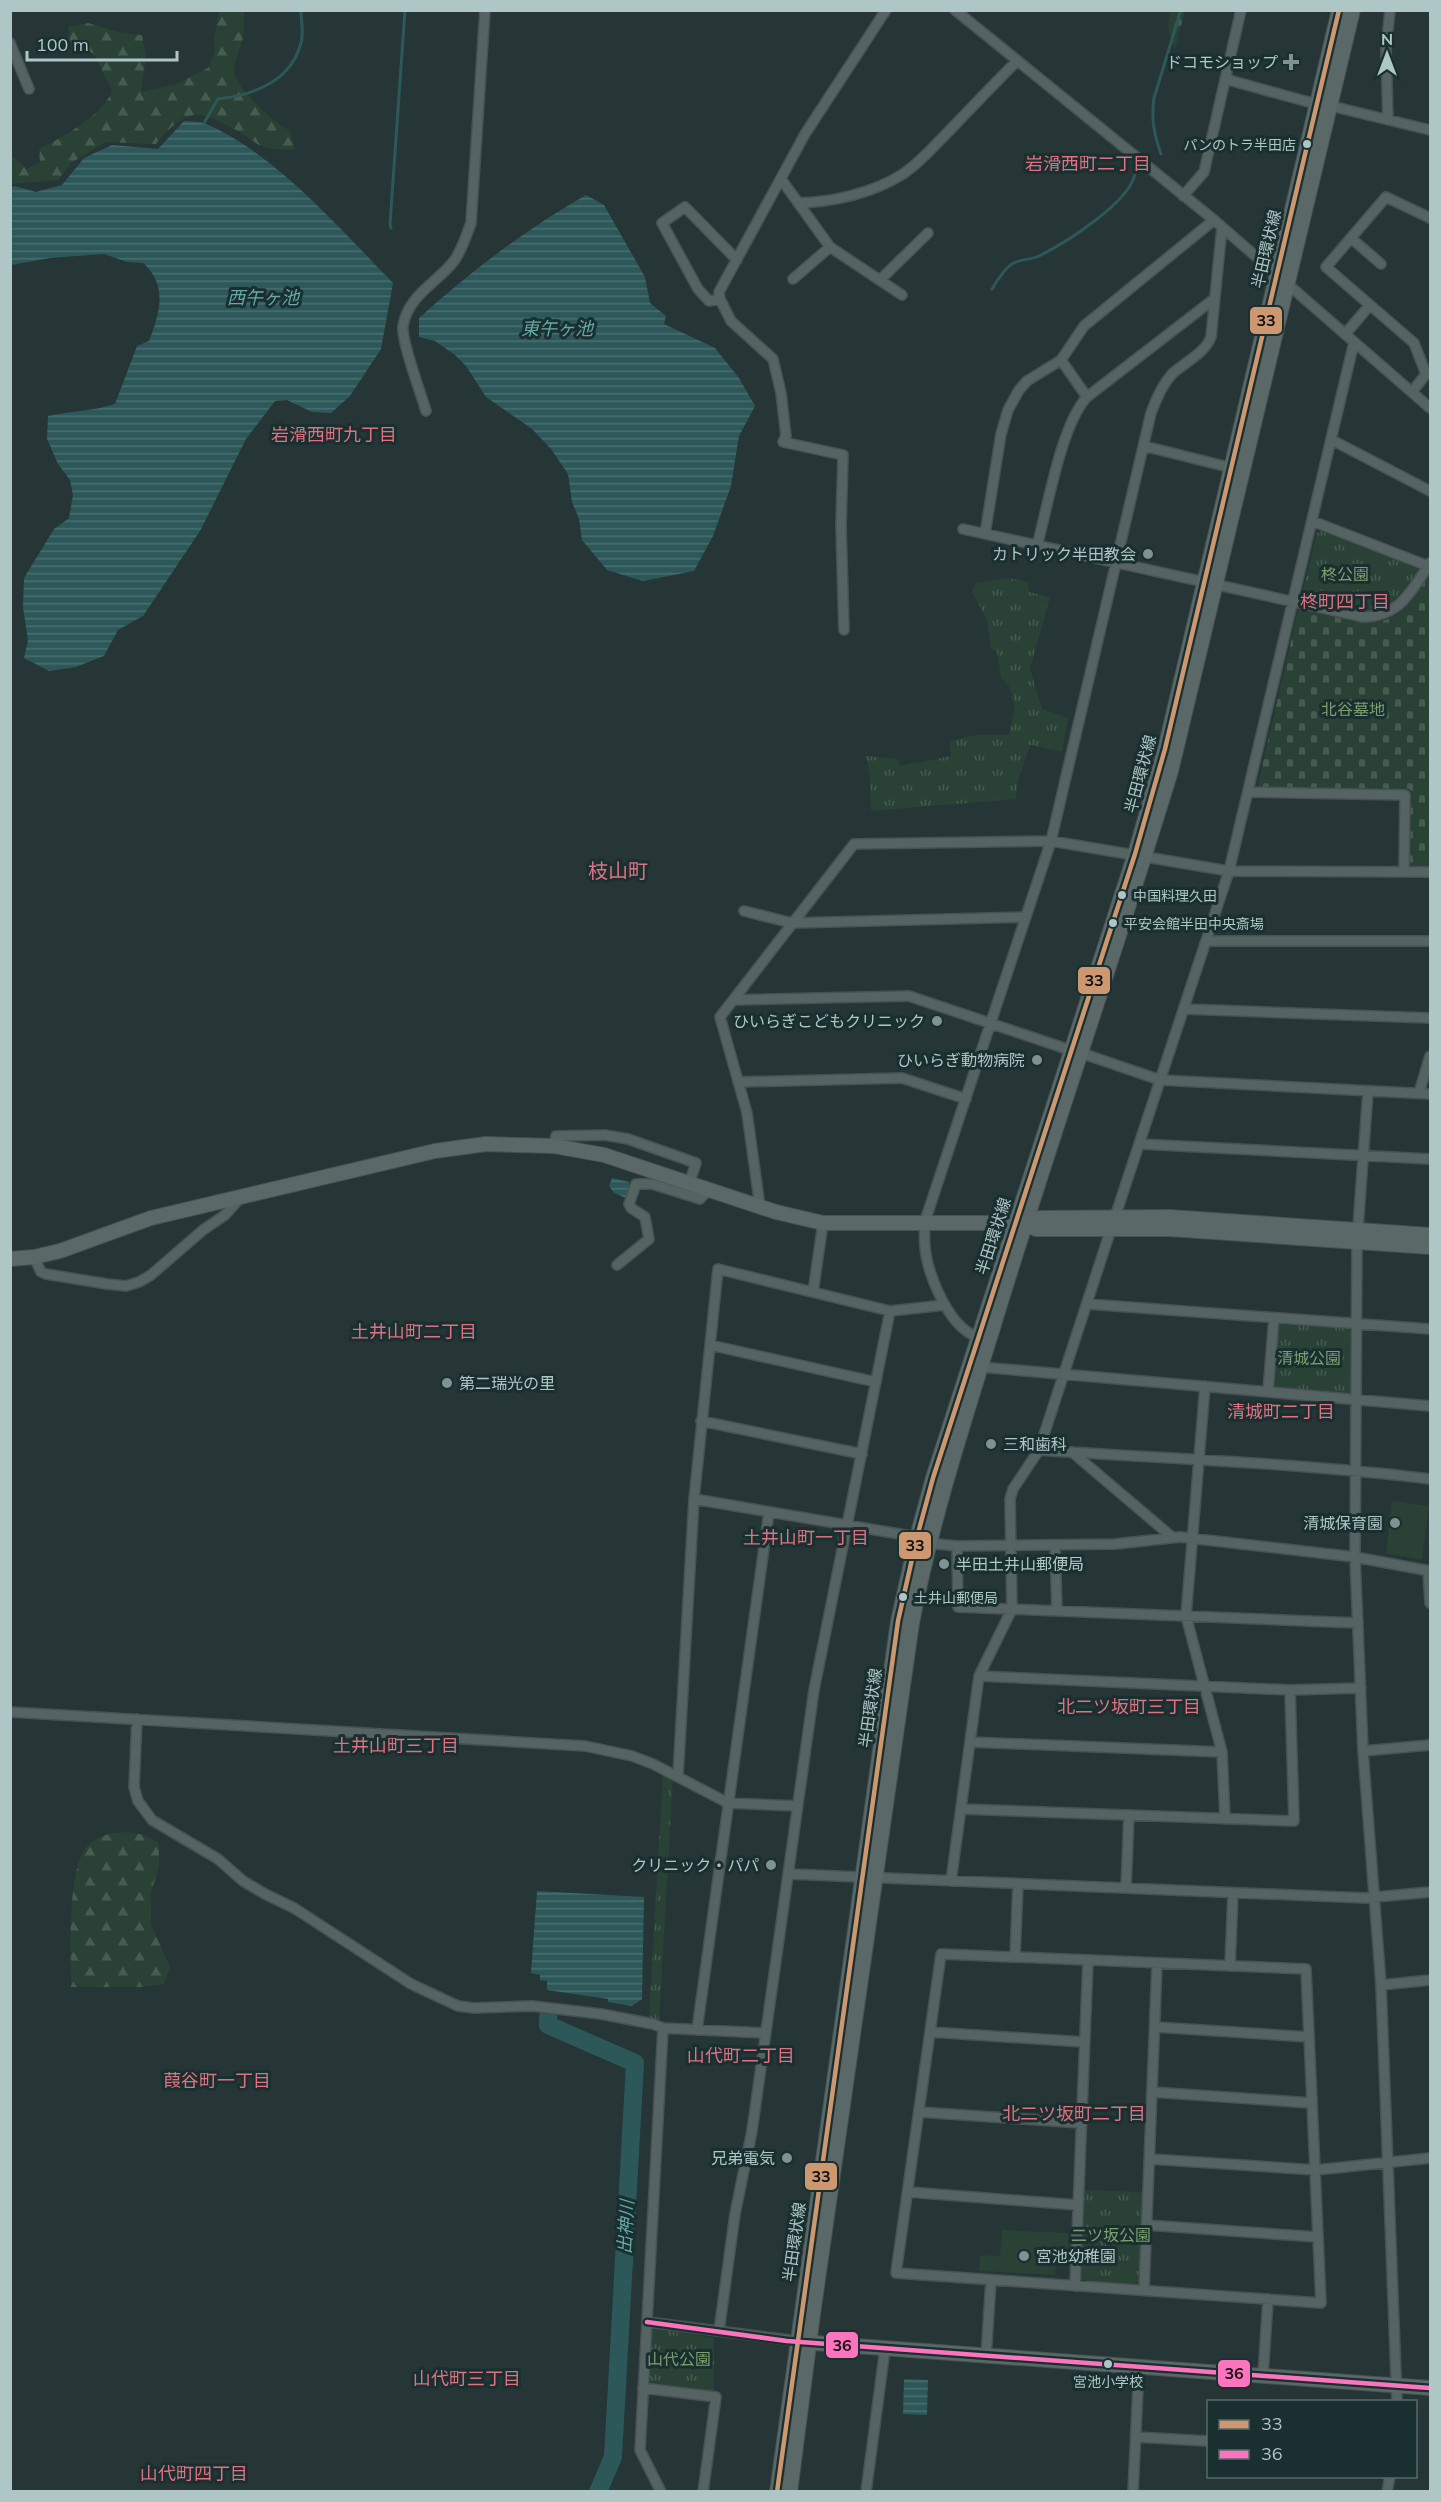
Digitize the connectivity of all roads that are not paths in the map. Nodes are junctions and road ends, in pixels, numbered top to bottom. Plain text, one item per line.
1 (485, 10) edge
2 (886, 10) edge
3 (955, 10) edge
4 (1241, 10) edge
5 (1339, 10) edge
6 (1353, 10) edge
7 (1390, 10) edge
8 (10, 43) edge
9 (1017, 61) junction
10 (1225, 79) junction
11 (29, 89) dead end
12 (1316, 104) junction
13 (1331, 106) junction
14 (1388, 120) junction
15 (1431, 130) edge
16 (781, 179) junction
17 (1183, 196) junction
18 (798, 203) junction
19 (1431, 218) edge
20 (1218, 223) junction
21 (928, 233) dead end
22 (1351, 238) junction
23 (830, 247) junction
24 (736, 260) junction
25 (1381, 264) dead end
26 (1282, 278) junction
27 (793, 279) dead end
28 (880, 279) junction
29 (902, 295) dead end
30 (720, 299) junction
31 (1214, 299) junction
32 (1370, 305) junction
33 (1346, 333) junction
34 (1354, 342) junction
35 (1061, 360) junction
36 (1412, 393) junction
37 (1087, 397) junction
38 (1431, 408) edge
39 (426, 411) dead end
40 (1332, 440) junction
41 (1144, 447) junction
42 (1232, 468) junction
43 (1431, 491) edge
44 (1312, 521) junction
45 (963, 529) dead end
46 (985, 534) junction
47 (1037, 546) junction
48 (1117, 563) junction
49 (1429, 565) edge
50 (1210, 583) junction
51 (1293, 602) junction
52 (844, 630) dead end
53 (1249, 792) junction
54 (1052, 842) junction
55 (1140, 855) junction
56 (1229, 871) junction
57 (1404, 872) junction
58 (1431, 872) edge
59 (744, 911) dead end
60 (1026, 917) junction
61 (792, 923) junction
62 (1207, 941) junction
63 (1431, 941) edge
64 (733, 1000) junction
65 (1184, 1009) junction
66 (1431, 1018) edge
67 (991, 1024) junction
68 (1076, 1052) junction
69 (1431, 1056) edge
70 (1161, 1080) junction
71 (738, 1082) junction
72 (1368, 1091) junction
73 (1419, 1093) junction
74 (1431, 1094) edge
75 (966, 1099) junction
76 (1139, 1144) junction
77 (554, 1146) junction
78 (1363, 1156) junction
79 (1431, 1159) edge
80 (689, 1184) junction
81 (708, 1190) junction
82 (242, 1197) junction
83 (760, 1207) junction
84 (824, 1222) junction
85 (1020, 1223) junction
86 (1113, 1223) junction
87 (924, 1224) junction
88 (1358, 1235) junction
89 (1431, 1235) edge
90 (1431, 1246) edge
91 (34, 1257) junction
92 (10, 1259) edge
93 (616, 1265) dead end
94 (813, 1292) junction
95 (1087, 1304) junction
96 (945, 1305) junction
97 (890, 1311) junction
98 (1274, 1318) junction
99 (1356, 1324) junction
100 (1431, 1329) edge
101 (978, 1337) junction
102 (710, 1345) junction
103 (980, 1367) junction
104 (1064, 1374) junction
105 (876, 1382) junction
106 (1205, 1386) junction
107 (1268, 1391) junction
108 (1356, 1399) junction
109 (1431, 1406) edge
110 (701, 1421) junction
111 (1039, 1450) junction
112 (1072, 1452) junction
113 (862, 1454) junction
114 (1199, 1458) junction
115 (1357, 1470) junction
116 (1431, 1479) edge
117 (694, 1499) junction
118 (769, 1512) junction
119 (848, 1525) junction
120 (1172, 1537) junction
121 (1193, 1539) junction
122 (922, 1540) junction
123 (957, 1545) junction
124 (1013, 1545) junction
125 (1055, 1545) junction
126 (1355, 1557) junction
127 (1429, 1571) edge
128 (1431, 1603) edge
129 (1012, 1609) junction
130 (1057, 1611) junction
131 (1186, 1616) junction
132 (1358, 1623) junction
133 (979, 1676) junction
134 (1205, 1686) junction
135 (1361, 1688) junction
136 (1290, 1690) junction
137 (10, 1712) edge
138 (137, 1719) junction
139 (970, 1743) junction
140 (1431, 1745) edge
141 (1363, 1751) junction
142 (1222, 1752) junction
143 (678, 1776) junction
144 (728, 1803) junction
145 (797, 1806) junction
146 (961, 1809) junction
147 (1129, 1815) junction
148 (1225, 1819) junction
149 (788, 1875) junction
150 (869, 1878) junction
151 (951, 1881) junction
152 (1018, 1884) junction
153 (1126, 1888) junction
154 (1431, 1892) edge
155 (1233, 1893) junction
156 (1376, 1898) junction
157 (1015, 1957) junction
158 (1088, 1960) junction
159 (1157, 1964) junction
160 (1230, 1966) junction
161 (1431, 1980) edge
162 (1381, 1985) junction
163 (1155, 2027) junction
164 (663, 2028) junction
165 (697, 2030) junction
166 (930, 2032) junction
167 (765, 2033) junction
168 (1309, 2037) junction
169 (1084, 2042) junction
170 (1152, 2092) junction
171 (1312, 2103) junction
172 (919, 2112) junction
173 (1081, 2123) junction
174 (1431, 2158) edge
175 (1149, 2159) junction
176 (1389, 2162) junction
177 (1316, 2170) junction
178 (908, 2192) junction
179 (1078, 2205) junction
180 (1146, 2225) junction
181 (1318, 2237) junction
182 (991, 2280) junction
183 (1075, 2286) junction
184 (1144, 2290) junction
185 (1268, 2300) junction
186 (647, 2322) junction
187 (718, 2331) junction
188 (804, 2342) junction
189 (885, 2349) junction
190 (986, 2357) junction
191 (1140, 2367) junction
192 (1263, 2376) junction
193 (1398, 2385) junction
194 (643, 2388) junction
195 (1431, 2388) edge
196 (1397, 2400) edge
197 (1136, 2437) junction
198 (1207, 2441) edge
199 (661, 2492) edge
200 (702, 2492) edge
201 (777, 2492) edge
202 (790, 2492) edge
203 (866, 2492) edge
204 (1133, 2492) edge

1 - 39 street
2 - 16 street
3 - 9 street
4 - 10 street
5 - 12 main road, 半田環状線
6 - 13 main road, 半田環状線
7 - 14 street
8 - 11 street
9 - 17 street
9 - 18 street
10 - 12 street
10 - 17 street
12 - 26 main road, 半田環状線
13 - 14 street
13 - 26 main road, 半田環状線
14 - 15 street
16 - 18 street
16 - 24 street
17 - 20 street
18 - 23 street
19 - 22 street
20 - 26 street
20 - 31 street
20 - 35 street
21 - 28 street
22 - 25 street
22 - 32 street
23 - 27 street
23 - 28 street
24 - 30 street
24 - 30 street
26 - 33 street
26 - 42 main road, 半田環状線
26 - 50 main road, 半田環状線
28 - 29 street
30 - 52 street
31 - 37 street
31 - 41 street
32 - 33 street
32 - 36 street
33 - 34 street
34 - 36 street
34 - 40 street
35 - 37 street
35 - 46 street
36 - 38 street
37 - 47 street
40 - 43 street
40 - 44 street
41 - 42 street
41 - 48 street
42 - 50 main road, 半田環状線
44 - 49 street
44 - 51 street
45 - 46 street
46 - 47 street
47 - 48 street
48 - 50 street
48 - 54 street
49 - 51 street
50 - 51 street
50 - 55 main road, 半田環状線
51 - 53 street
53 - 56 street
53 - 57 street
54 - 55 street
54 - 60 street
54 - 61 street
55 - 56 street
55 - 68 main road, 半田環状線
56 - 57 street
56 - 62 street
57 - 58 street
59 - 61 street
60 - 61 street
60 - 67 street
61 - 64 street
62 - 63 street
62 - 65 street
64 - 67 street
64 - 71 street
65 - 66 street
65 - 70 street
67 - 68 street
67 - 75 street
68 - 70 street
68 - 85 main road, 半田環状線
69 - 73 street
70 - 72 street
70 - 76 street
71 - 75 street
71 - 83 street
72 - 73 street
72 - 78 street
73 - 74 street
75 - 87 street
76 - 78 street
76 - 86 street
77 - 80 main road
77 - 80 street
77 - 82 main road
78 - 79 street
78 - 88 street
80 - 81 main road
81 - 83 main road
81 - 93 street
82 - 91 main road
82 - 91 street
83 - 84 main road
84 - 87 main road
84 - 94 street
85 - 86 main road
85 - 87 main road
85 - 101 main road, 半田環状線
85 - 103 main road, 半田環状線
86 - 88 main road
86 - 95 street
87 - 96 street
88 - 89 main road
88 - 90 main road
88 - 99 street
91 - 92 main road
94 - 97 street
94 - 102 street
95 - 98 street
95 - 104 street
96 - 97 street
96 - 101 street
97 - 105 street
98 - 99 street
98 - 107 street
99 - 100 street
99 - 108 street
101 - 122 main road, 半田環状線
102 - 105 street
102 - 110 street
103 - 104 street
103 - 122 main road, 半田環状線
104 - 106 street
104 - 111 street
105 - 113 street
106 - 107 street
106 - 114 street
107 - 108 street
108 - 109 street
108 - 115 street
110 - 113 street
110 - 117 street
111 - 112 street
111 - 124 street
112 - 114 street
112 - 120 street
113 - 119 street
114 - 115 street
114 - 121 street
115 - 116 street
115 - 126 street
117 - 118 street
117 - 143 street
118 - 119 street
118 - 144 street
119 - 122 street
119 - 145 street
120 - 121 street
120 - 125 street
121 - 126 street
121 - 131 street
122 - 123 street
122 - 150 main road, 半田環状線
123 - 124 street
123 - 129 street
124 - 125 street
124 - 129 street
125 - 130 street
126 - 127 street
126 - 132 street
127 - 128 street
129 - 130 street
129 - 133 street
130 - 131 street
131 - 132 street
131 - 134 street
132 - 135 street
133 - 134 street
133 - 139 street
134 - 136 street
134 - 142 street
135 - 136 street
135 - 141 street
136 - 148 street
137 - 138 street
138 - 143 street
138 - 164 street
139 - 142 street
139 - 146 street
140 - 141 street
141 - 156 street
142 - 148 street
143 - 144 street
144 - 145 street
144 - 165 street
145 - 149 street
146 - 147 street
146 - 151 street
147 - 148 street
147 - 153 street
149 - 150 street
149 - 167 street
150 - 151 street
150 - 188 main road, 半田環状線
151 - 152 street
152 - 153 street
152 - 157 street
153 - 155 street
154 - 156 street
155 - 156 street
155 - 160 street
156 - 162 street
157 - 158 street
157 - 166 street
158 - 159 street
158 - 169 street
159 - 160 street
159 - 163 street
160 - 168 street
161 - 162 street
162 - 176 street
163 - 168 street
163 - 170 street
164 - 165 street
164 - 186 street
165 - 167 street
166 - 169 street
166 - 172 street
167 - 187 street
168 - 171 street
169 - 173 street
170 - 171 street
170 - 175 street
171 - 177 street
172 - 173 street
172 - 178 street
173 - 179 street
174 - 176 street
175 - 177 street
175 - 180 street
176 - 177 street
176 - 193 street
177 - 181 street
178 - 179 street
178 - 182 street
179 - 183 street
180 - 181 street
180 - 184 street
181 - 185 street
182 - 183 street
182 - 190 street
183 - 184 street
184 - 185 street
185 - 192 street
186 - 187 street
186 - 194 street
187 - 188 street
188 - 189 main road
188 - 201 main road, 半田環状線
188 - 202 main road, 半田環状線
189 - 190 main road
189 - 203 street
190 - 191 main road
191 - 192 main road
191 - 197 street
192 - 193 main road
193 - 195 main road
193 - 196 street
194 - 199 street
194 - 200 street
197 - 198 street
197 - 204 street

